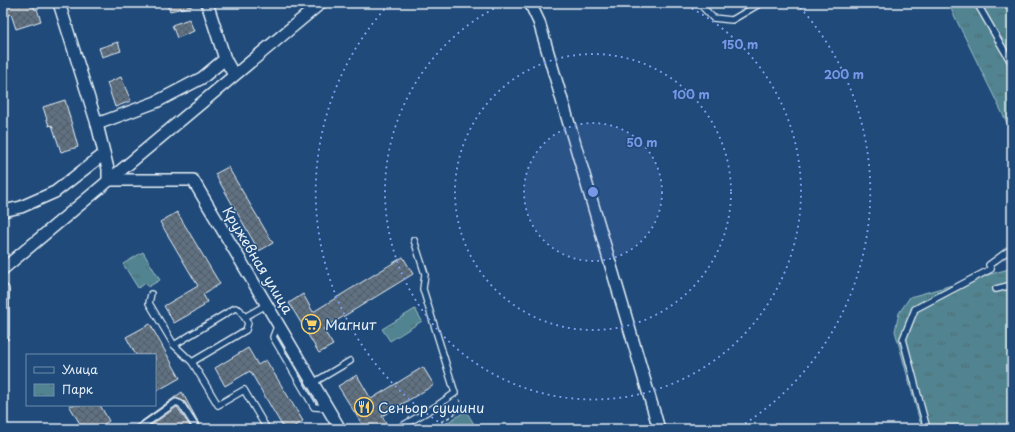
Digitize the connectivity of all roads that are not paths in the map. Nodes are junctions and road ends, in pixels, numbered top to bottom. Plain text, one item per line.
1 (59, 3) edge
2 (207, 3) edge
3 (321, 3) edge
4 (530, 3) edge
5 (699, 3) edge
6 (761, 3) edge
7 (976, 3) edge
8 (225, 59) junction
9 (1012, 64) edge
10 (234, 75) junction
11 (96, 124) junction
12 (104, 154) junction
13 (108, 180) junction
14 (3, 211) edge
15 (414, 240) dead end
16 (1012, 248) edge
17 (3, 269) edge
18 (1012, 285) edge
19 (996, 289) dead end
20 (3, 290) edge
21 (150, 294) dead end
22 (266, 304) junction
23 (245, 317) junction
24 (278, 323) junction
25 (3, 335) edge
26 (174, 345) junction
27 (350, 361) dead end
28 (192, 362) junction
29 (313, 383) junction
30 (328, 408) junction
31 (138, 429) edge
32 (197, 429) edge
33 (267, 429) edge
34 (340, 429) edge
35 (397, 429) edge
36 (659, 429) edge
37 (927, 429) edge

1 - 11 street
2 - 8 street
3 - 10 street
4 - 36 street
5 - 6 lane
7 - 9 lane
8 - 10 street
8 - 11 street
10 - 13 street
11 - 12 street
12 - 13 street
12 - 14 street
13 - 17 street
13 - 22 street, Кружевная улица
15 - 35 lane
16 - 37 lane
18 - 19 lane
20 - 25 street
21 - 26 lane
22 - 23 lane
22 - 24 street, Кружевная улица
23 - 26 lane
23 - 28 lane
24 - 29 street, Кружевная улица
24 - 30 lane
26 - 28 lane
27 - 29 lane
28 - 33 lane
29 - 30 street, Кружевная улица
30 - 34 street, Кружевная улица
31 - 32 lane

